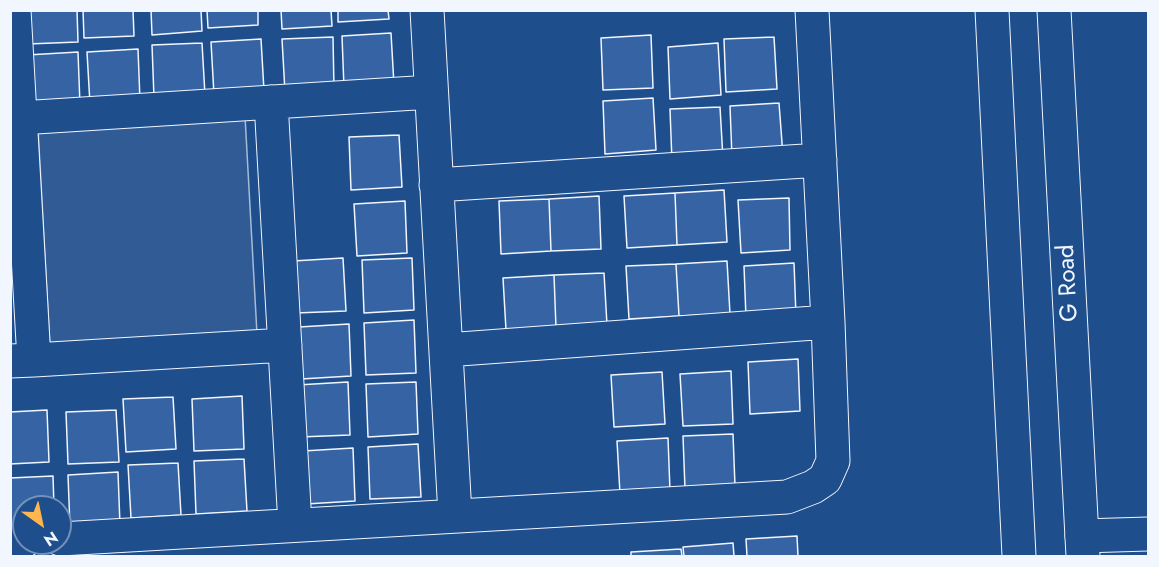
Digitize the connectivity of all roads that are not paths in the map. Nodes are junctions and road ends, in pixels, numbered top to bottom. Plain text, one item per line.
1 (14, 10) edge
2 (427, 10) edge
3 (812, 10) edge
4 (992, 10) edge
5 (1054, 10) edge
6 (431, 92) junction
7 (271, 102) junction
8 (20, 118) junction
9 (820, 160) junction
10 (436, 185) junction
11 (828, 322) junction
12 (285, 345) junction
13 (446, 350) junction
14 (22, 360) edge
15 (455, 515) junction
16 (295, 525) junction
17 (1149, 534) edge
18 (72, 538) edge
19 (1082, 546) edge
20 (1019, 556) edge

1 - 8 street
2 - 6 street
3 - 9 street
4 - 20 street
5 - 19 street, G Road
6 - 7 street
6 - 10 street
7 - 8 street
7 - 12 street
8 - 14 street
9 - 10 street
9 - 11 street
10 - 13 street
11 - 13 street
11 - 15 street
12 - 14 street
12 - 16 street
13 - 15 street
15 - 16 street
16 - 18 street
17 - 19 street

